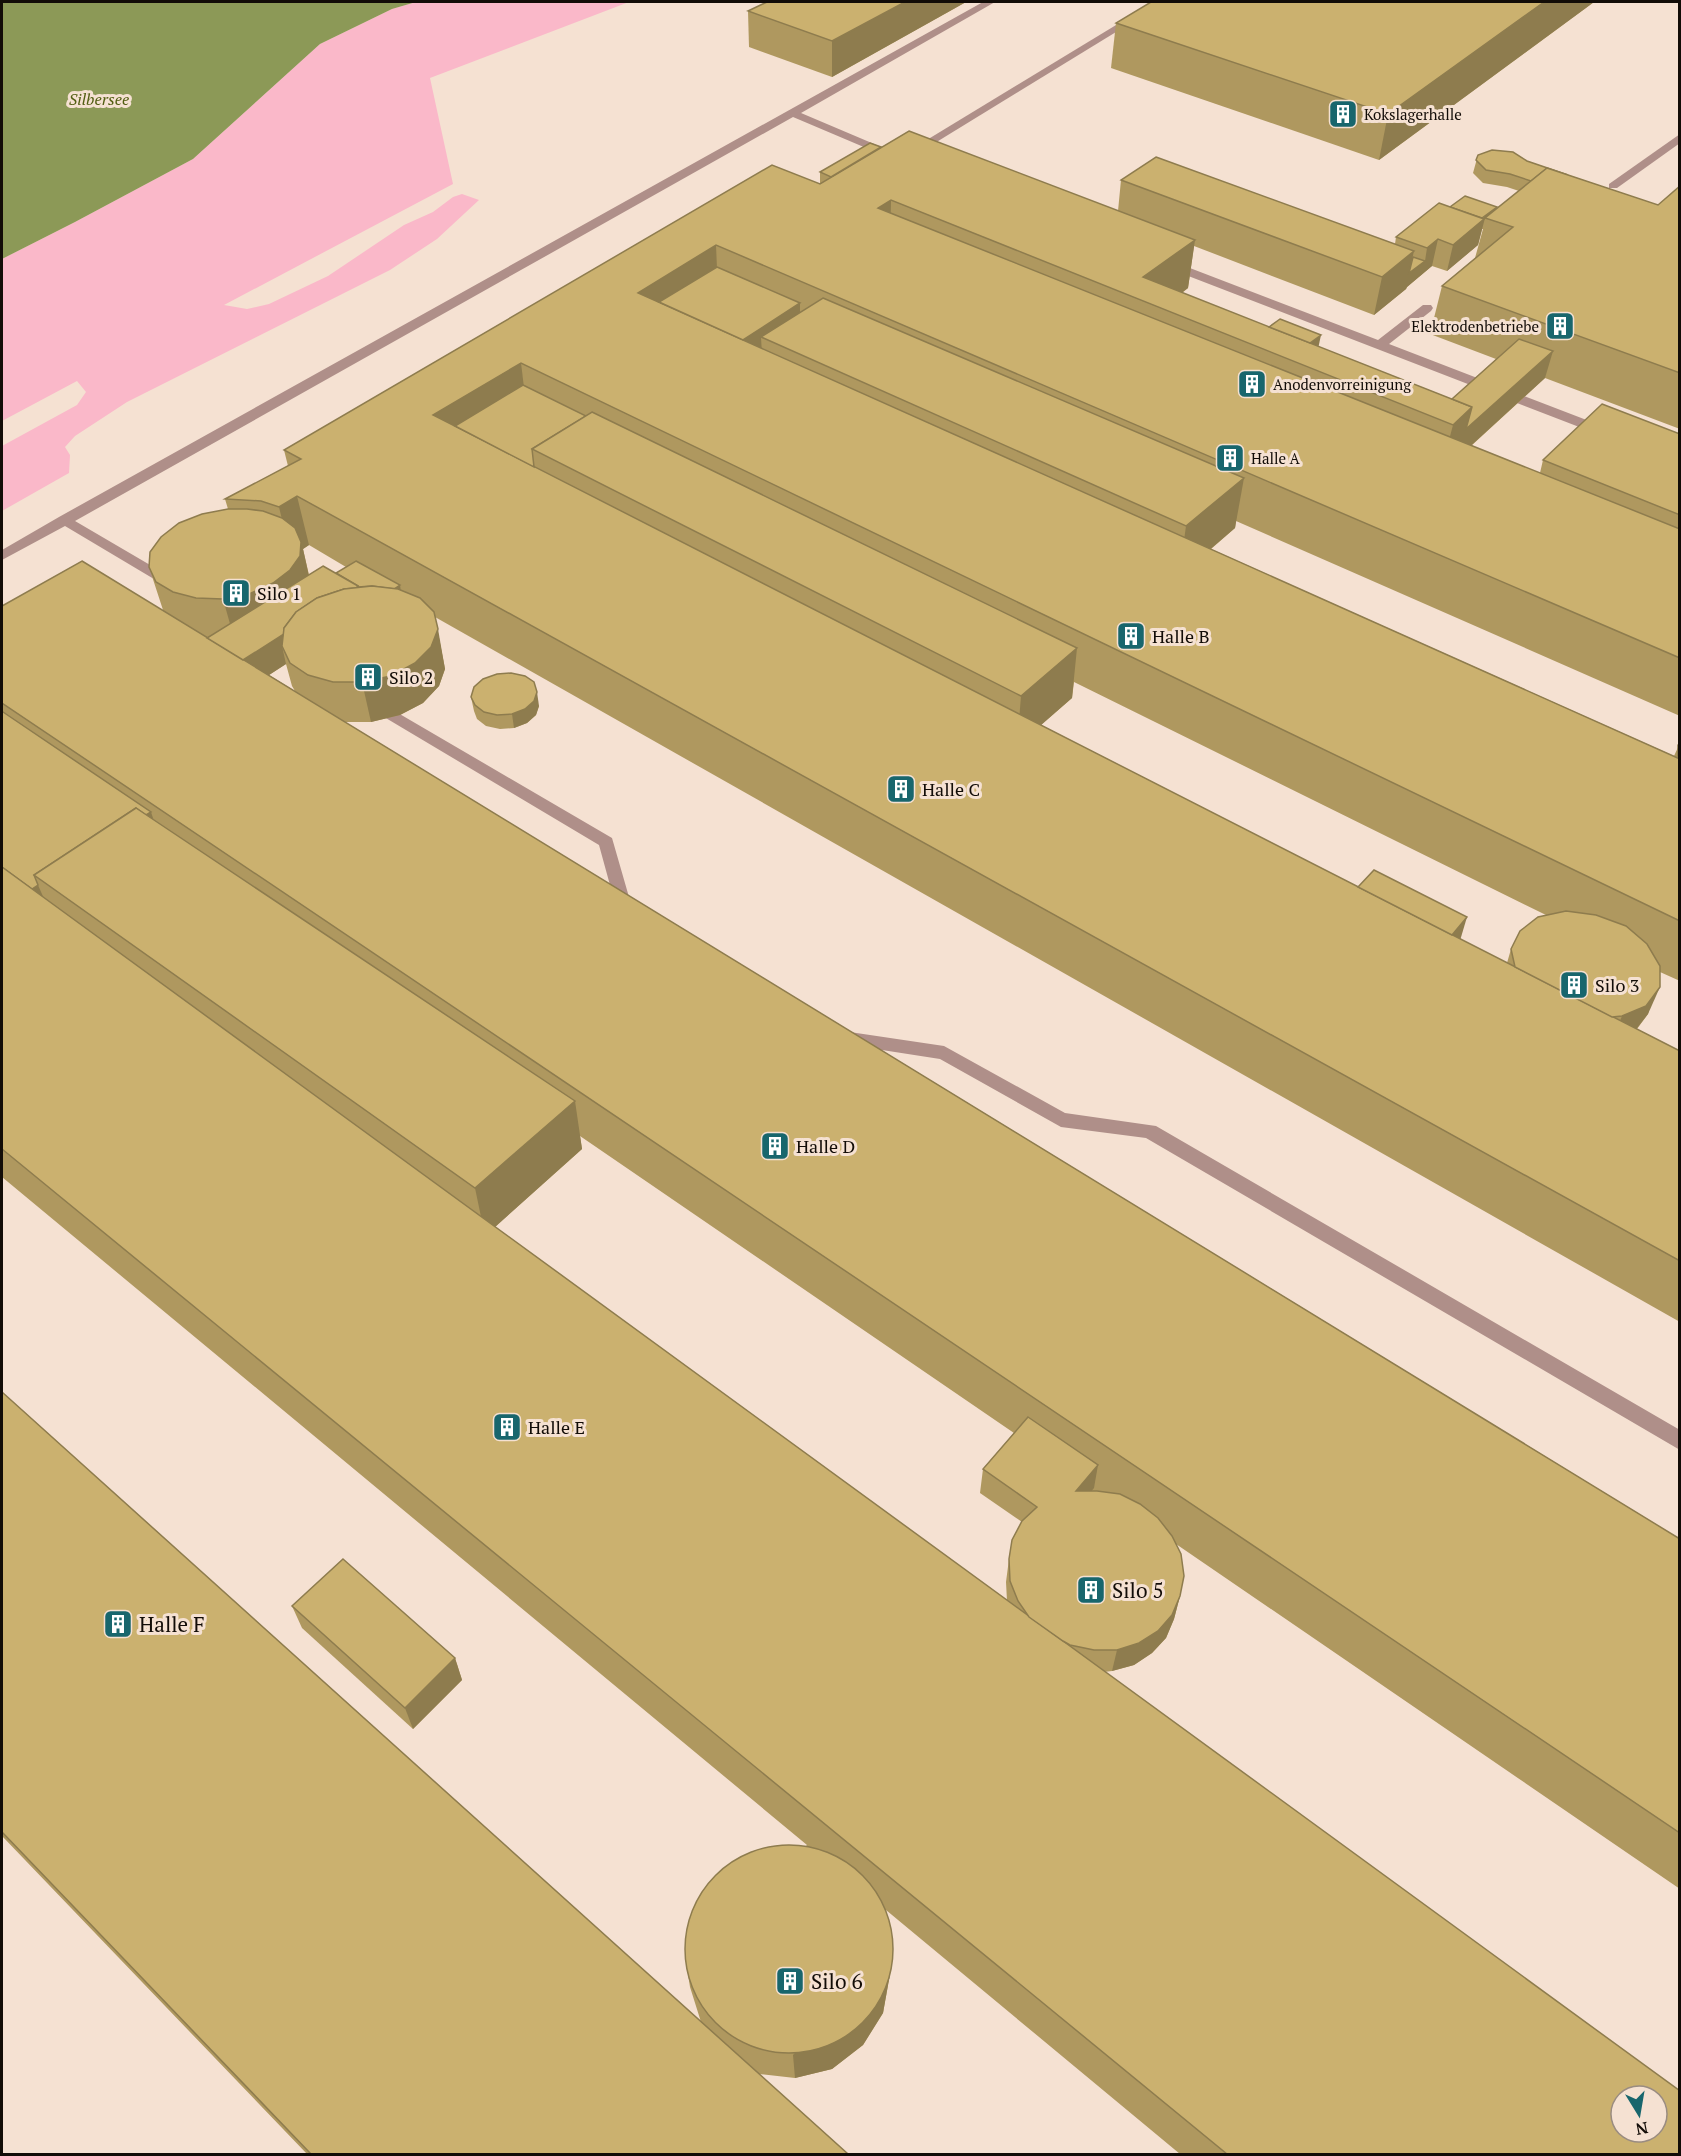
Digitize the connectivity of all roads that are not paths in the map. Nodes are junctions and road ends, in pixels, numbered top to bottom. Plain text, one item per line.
1 (990, 2) edge
2 (1160, 2) edge
3 (792, 113) junction
4 (1680, 137) edge
5 (1613, 186) dead end
6 (1161, 261) edge
7 (1427, 308) dead end
8 (1381, 344) junction
9 (1613, 435) edge
10 (64, 520) junction
11 (2, 556) edge
12 (183, 590) edge
13 (362, 697) edge
14 (643, 919) edge
15 (830, 1032) edge
16 (1680, 1441) edge

1 - 3 lane
2 - 3 lane
3 - 10 lane
4 - 5 lane
6 - 8 lane
7 - 8 lane
8 - 9 lane
10 - 11 lane
10 - 12 lane
13 - 14 lane
15 - 16 lane

